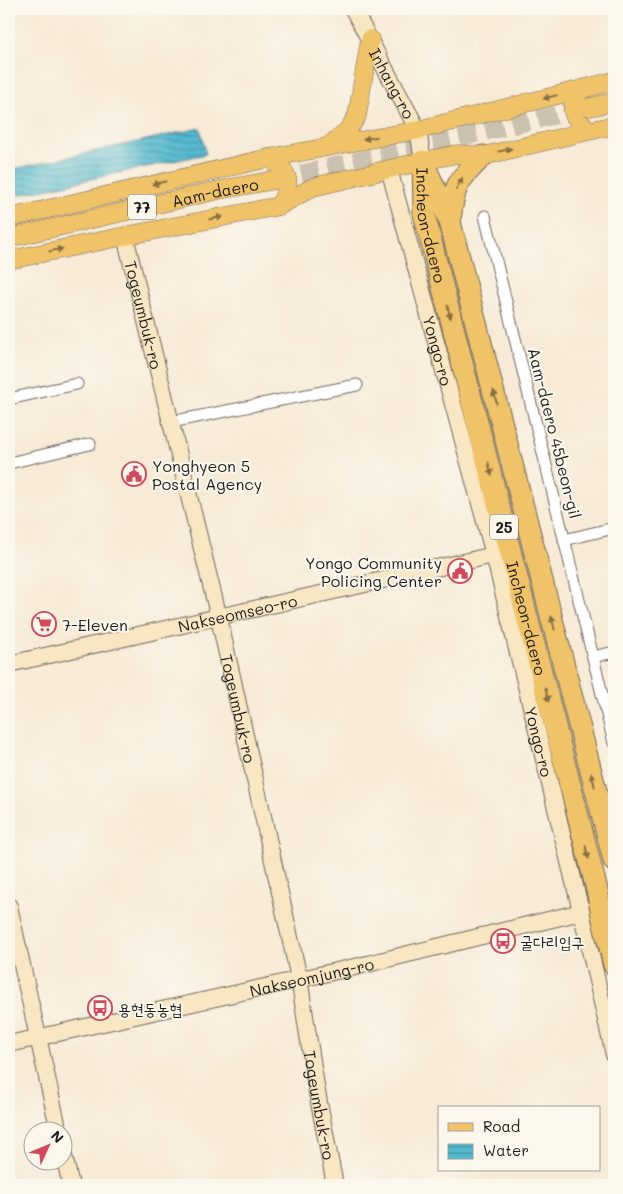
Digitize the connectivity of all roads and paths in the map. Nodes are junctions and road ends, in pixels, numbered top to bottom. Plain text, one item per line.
1 (353, 9) edge
2 (370, 39) junction
3 (614, 81) edge
4 (582, 89) junction
5 (614, 102) edge
6 (590, 107) tunnel mouth
7 (614, 125) edge
8 (418, 130) junction
9 (590, 130) junction
10 (329, 146) junction
11 (484, 156) junction
12 (269, 158) junction
13 (423, 161) junction
14 (389, 169) junction
15 (275, 180) tunnel mouth
16 (279, 206) junction
17 (485, 216) dead end
18 (9, 218) edge
19 (450, 222) junction
20 (125, 236) junction
21 (9, 238) edge
22 (9, 260) edge
23 (77, 384) dead end
24 (357, 385) dead end
25 (9, 399) edge
26 (171, 422) junction
27 (90, 444) dead end
28 (9, 463) edge
29 (614, 528) edge
30 (564, 540) junction
31 (494, 555) junction
32 (219, 618) junction
33 (614, 652) edge
34 (593, 658) junction
35 (9, 664) edge
36 (610, 709) edge
37 (614, 743) edge
38 (614, 861) edge
39 (9, 906) edge
40 (582, 911) junction
41 (608, 912) edge
42 (614, 964) edge
43 (300, 978) junction
44 (38, 1036) junction
45 (9, 1044) edge
46 (614, 1055) edge
47 (57, 1122) edge
48 (68, 1172) edge
49 (71, 1185) edge
50 (335, 1185) edge

1 - 2 street, Inhang-ro / 25
2 - 8 street, Inhang-ro / 25
2 - 10 main road
3 - 4 main road
4 -> 8 main road
4 - 9 main road
5 - 6 main road
7 - 9 main road
8 -> 10 main road
8 - 13 street, Inhang-ro / 25
11 -> 9 main road
10 - 12 main road
11 - 13 main road
19 -> 11 highway
12 - 16 main road
12 -> 18 main road
13 - 14 main road
13 - 19 highway, Incheon-daero / 25
13 -> 41 highway, Incheon-daero / 25, bridge
14 - 16 main road
14 - 31 street, Yongo-ro
15 - 21 main road, Aam-daero / 77
20 -> 16 main road
17 - 30 street, Aam-daero 45beon-gil
38 -> 19 highway, Incheon-daero / 25
22 -> 20 main road
20 - 26 street, Togeumbuk-ro
23 - 25 street
24 - 26 street
26 - 32 street, Togeumbuk-ro
27 - 28 street
29 - 30 street
30 - 34 street, Aam-daero 45beon-gil
31 - 32 street, Nakseomseo-ro
31 - 40 street, Yongo-ro
32 - 35 street, Nakseomseo-ro
32 - 43 street, Togeumbuk-ro
33 - 34 street
34 - 36 street, Aam-daero 45beon-gil
36 - 37 street, Aam-daero 45beon-gil
39 - 44 street
40 - 41 street, Nakseomjung-ro
40 - 43 street, Nakseomjung-ro
40 - 46 street, Yongo-ro
41 - 42 highway, Incheon-daero / 25
43 - 44 street, Nakseomjung-ro
43 - 50 street, Togeumbuk-ro
44 - 45 street, Nakseomjung-ro
44 - 47 street
48 - 49 street

